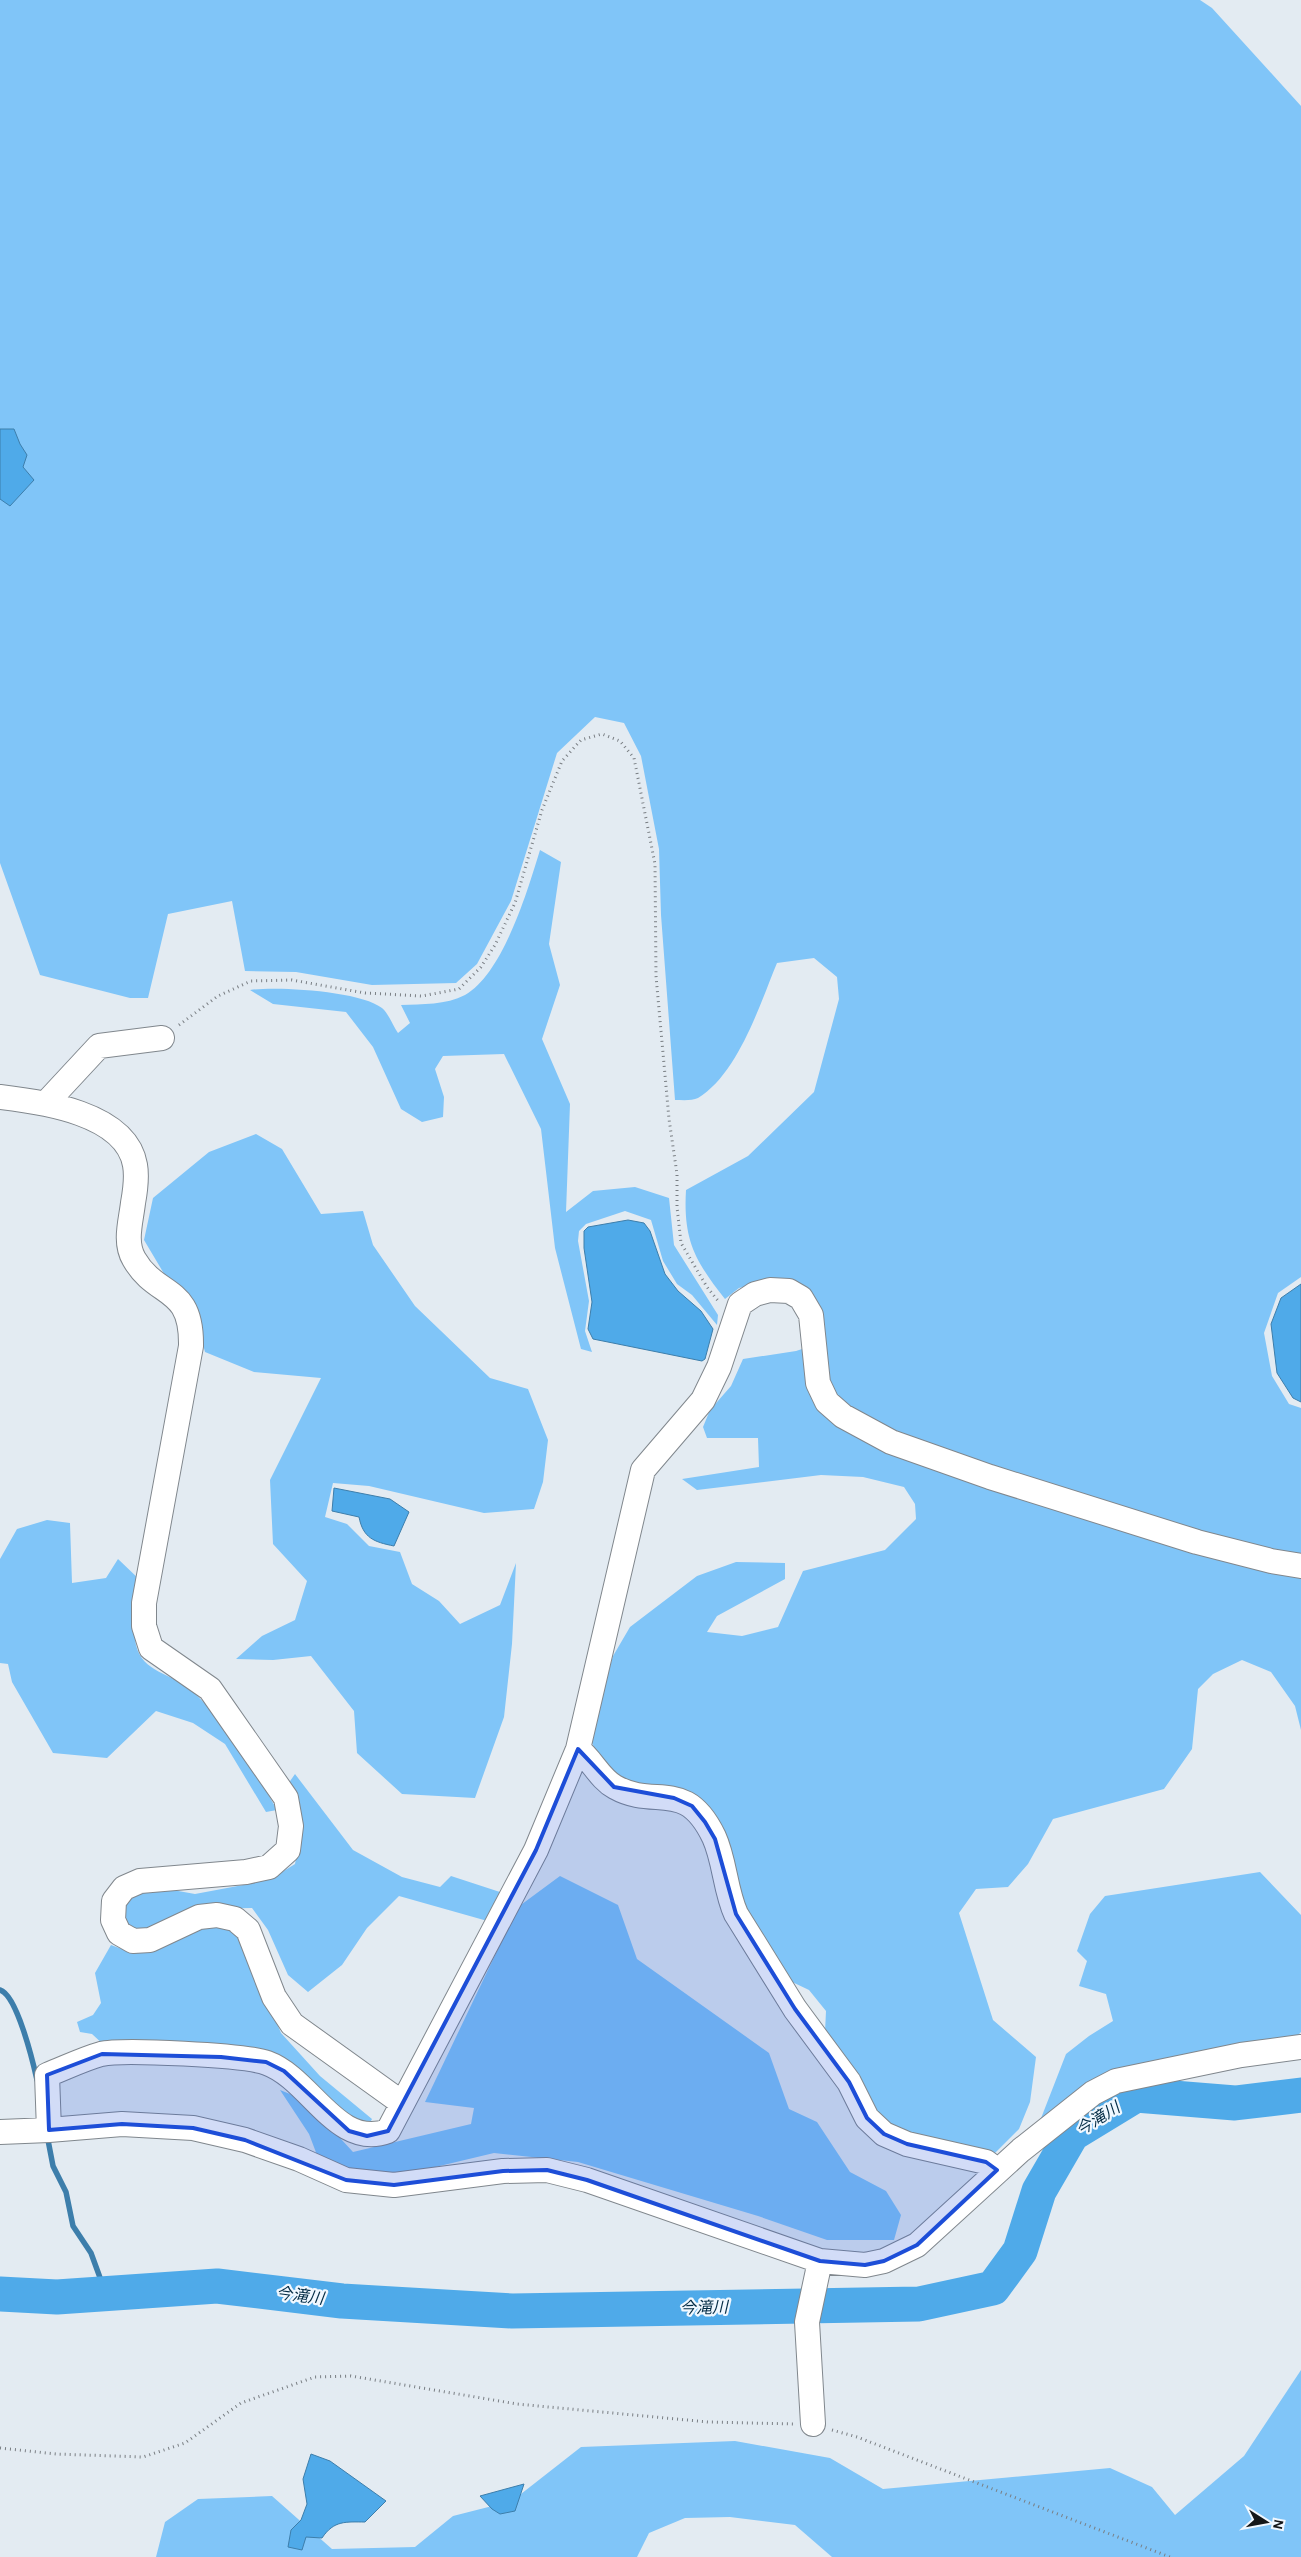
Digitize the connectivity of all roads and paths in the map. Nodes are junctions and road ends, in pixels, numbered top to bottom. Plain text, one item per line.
1 (162, 1038) joint
2 (0, 1098) edge
3 (46, 1102) junction
4 (733, 1320) junction
5 (1301, 1566) edge
6 (578, 1749) junction
7 (1301, 2047) edge
8 (402, 2103) junction
9 (49, 2130) junction
10 (0, 2132) edge
11 (997, 2170) junction
12 (818, 2270) junction
13 (813, 2424) junction
14 (0, 2448) edge
15 (1170, 2557) edge

1 - 3 street
1 - 4 path
2 - 3 street
3 - 8 street
4 - 5 street
4 - 6 street
6 - 8 street
6 - 11 street
7 - 11 street
8 - 9 street
9 - 10 street
9 - 12 street
11 - 12 street
12 - 13 street
13 - 14 path
13 - 15 path

